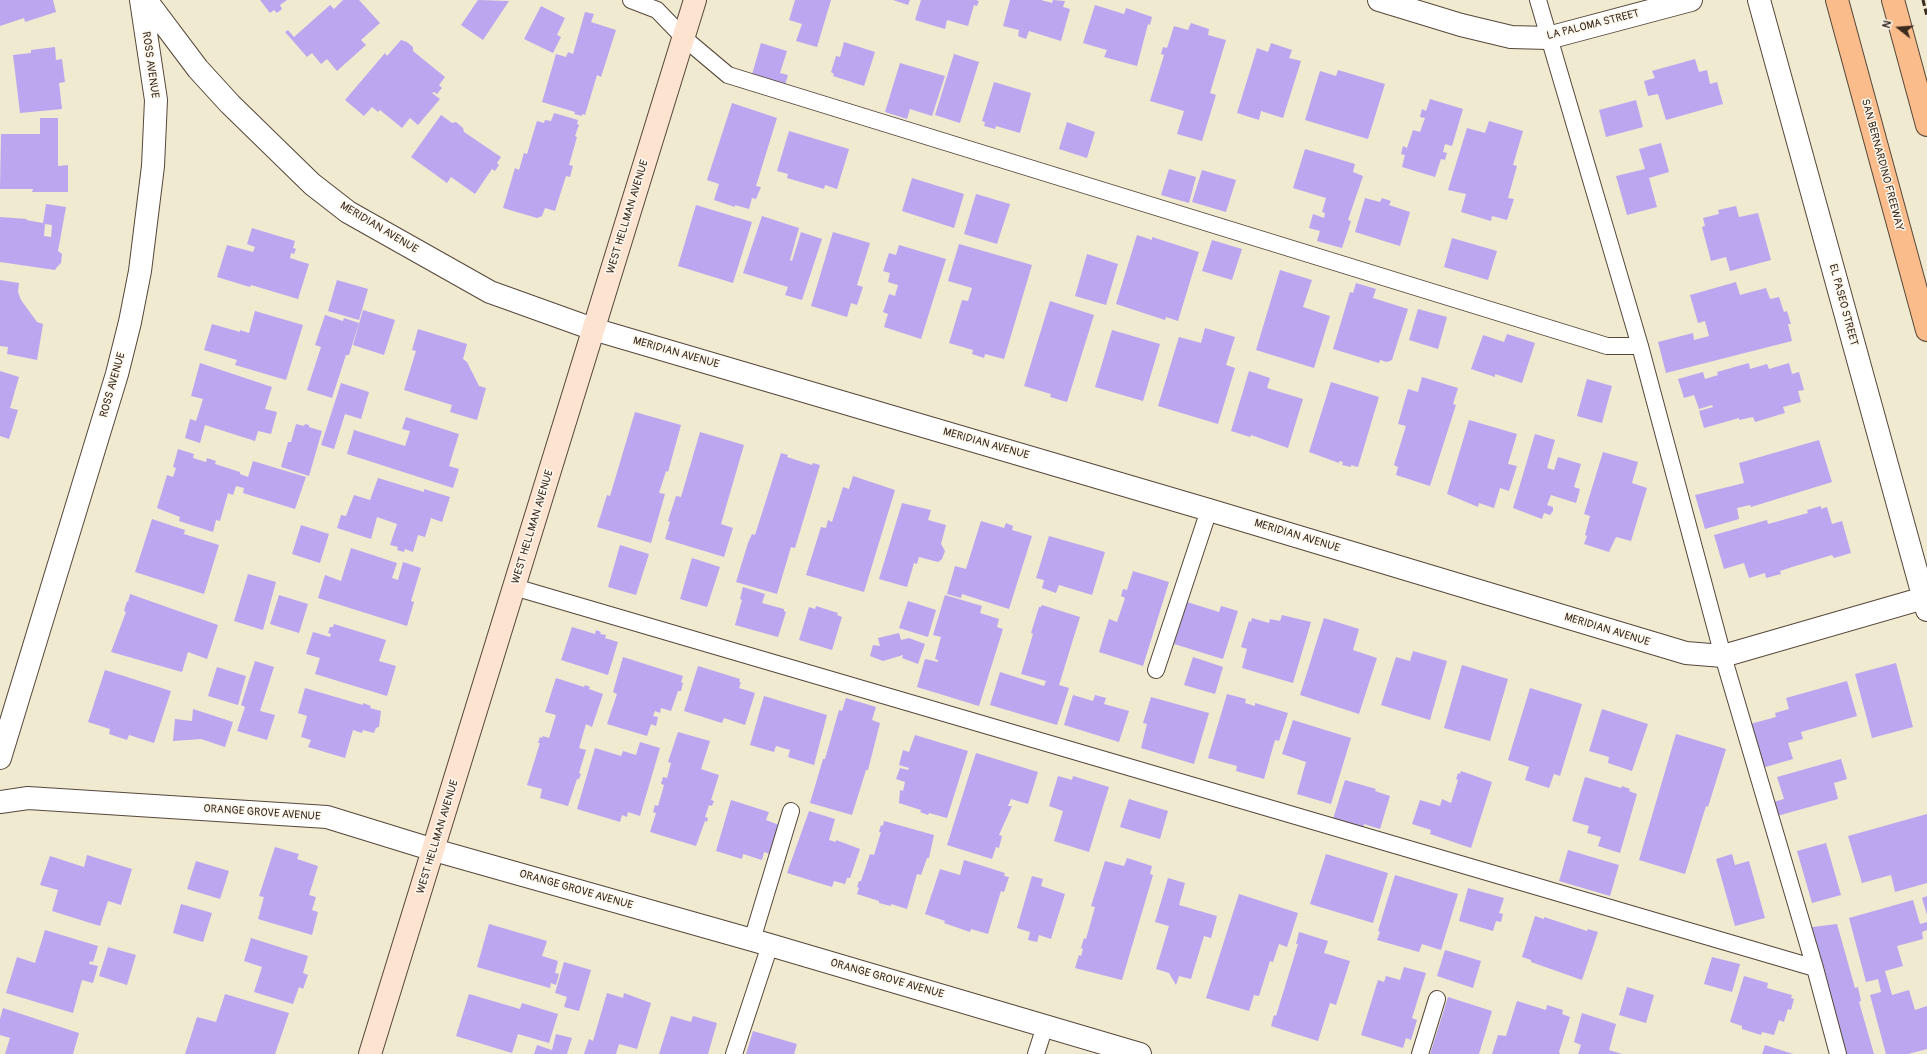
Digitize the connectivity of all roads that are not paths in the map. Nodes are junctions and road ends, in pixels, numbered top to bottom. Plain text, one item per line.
1 (141, 0) edge
2 (146, 0) edge
3 (632, 0) edge
4 (695, 0) edge
5 (1379, 0) edge
6 (1538, 0) edge
7 (1691, 0) edge
8 (1759, 0) edge
9 (1837, 0) edge
10 (1893, 0) edge
11 (684, 38) junction
12 (1548, 38) junction
13 (1927, 125) edge
14 (593, 329) junction
15 (1927, 330) edge
16 (1640, 346) junction
17 (1209, 510) junction
18 (514, 587) junction
19 (1925, 604) edge
20 (1723, 656) junction
21 (1156, 670) dead end
22 (0, 758) edge
23 (0, 802) edge
24 (791, 811) dead end
25 (434, 850) junction
26 (761, 942) junction
27 (1815, 968) junction
28 (1437, 999) dead end
29 (1045, 1026) junction
30 (370, 1054) edge
31 (734, 1054) edge
32 (1036, 1054) edge
33 (1140, 1054) edge
34 (1420, 1054) edge
35 (1838, 1054) edge

1 - 22 street, ROSS AVENUE
2 - 14 street, MERIDIAN AVENUE
3 - 11 lane
4 - 11 street, WEST HELLMAN AVENUE
5 - 12 street, LA PALOMA STREET
6 - 12 lane
7 - 12 street, LA PALOMA STREET
8 - 19 street, EL PASEO STREET
9 - 15 highway, SAN BERNARDINO FREEWAY
10 - 13 highway
11 - 14 street, WEST HELLMAN AVENUE
11 - 16 lane
12 - 16 lane
14 - 17 street, MERIDIAN AVENUE
14 - 18 street, WEST HELLMAN AVENUE
16 - 20 lane
17 - 20 street, MERIDIAN AVENUE
17 - 21 lane
18 - 25 street, WEST HELLMAN AVENUE
18 - 27 lane
19 - 20 street, MERIDIAN AVENUE
20 - 27 lane
23 - 25 street, ORANGE GROVE AVENUE
24 - 26 lane
25 - 26 street, ORANGE GROVE AVENUE
25 - 30 street, WEST HELLMAN AVENUE
26 - 29 street, ORANGE GROVE AVENUE
26 - 31 lane
27 - 35 lane
28 - 34 lane
29 - 32 lane
29 - 33 street, ORANGE GROVE AVENUE

